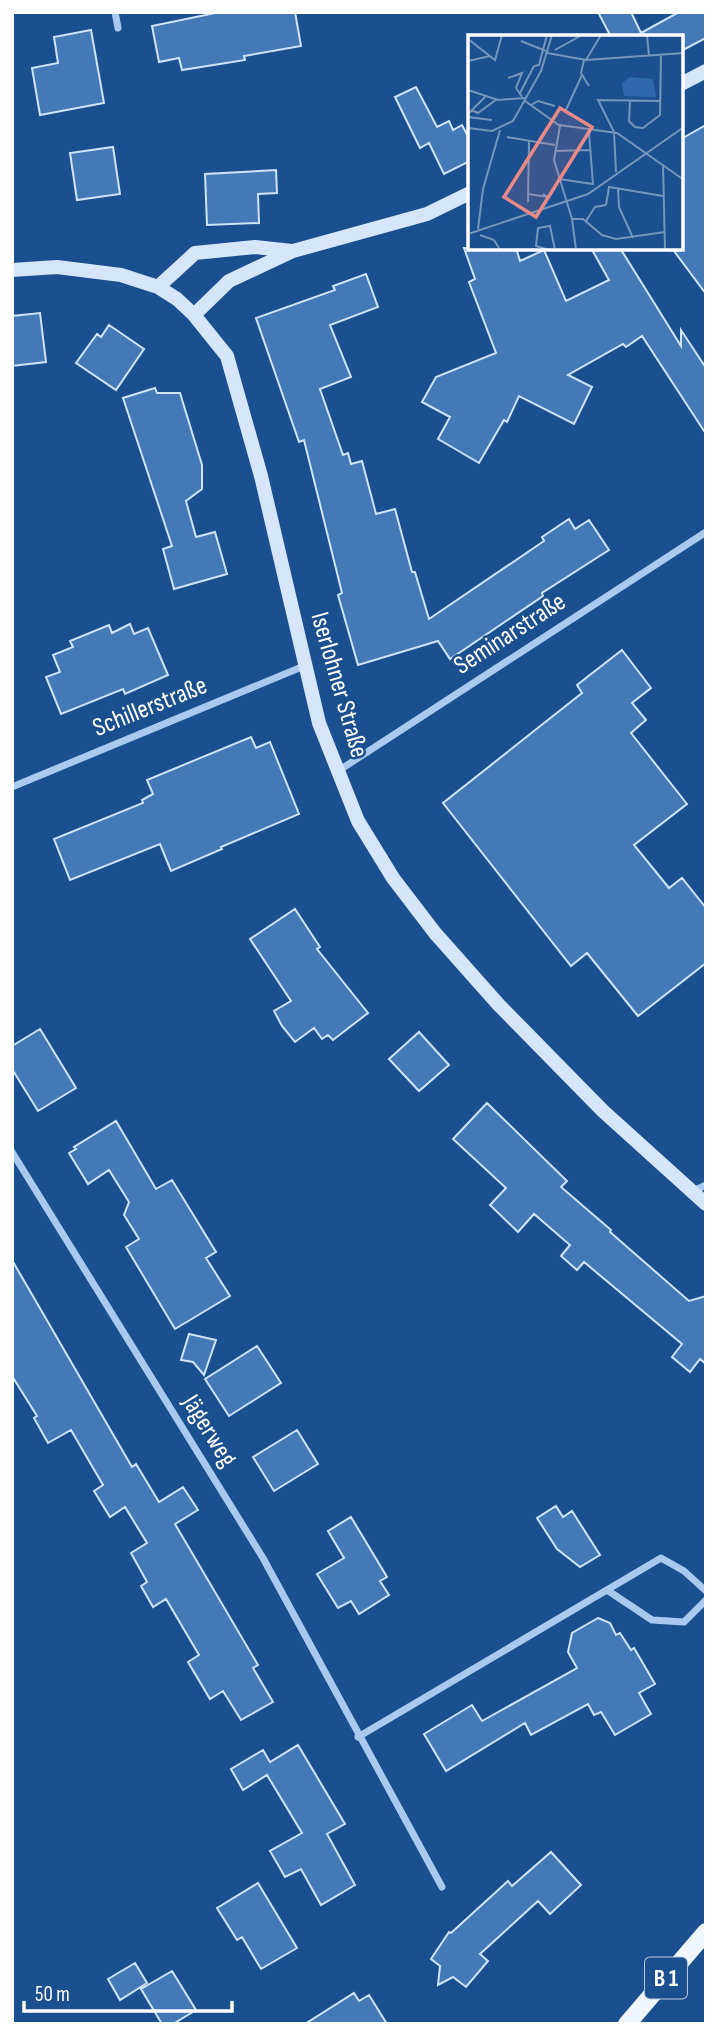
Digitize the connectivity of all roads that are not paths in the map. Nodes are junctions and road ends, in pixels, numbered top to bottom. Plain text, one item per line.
1 (116, 12) edge
2 (118, 28) dead end
3 (706, 71) edge
4 (683, 83) edge
5 (468, 194) edge
6 (293, 251) junction
7 (12, 270) edge
8 (158, 287) junction
9 (194, 315) junction
10 (706, 532) edge
11 (304, 666) junction
12 (338, 772) junction
13 (12, 787) edge
14 (12, 1153) edge
15 (706, 1185) edge
16 (690, 1192) junction
17 (706, 1204) edge
18 (607, 1590) junction
19 (706, 1591) edge
20 (706, 1600) edge
21 (358, 1737) junction
22 (442, 1887) dead end
23 (706, 1932) edge
24 (627, 2024) edge

1 - 2 street
3 - 4 main road
5 - 6 main road
6 - 8 main road
6 - 9 main road
7 - 8 main road, Iserlohner Straße
8 - 9 main road, Iserlohner Straße
9 - 11 main road, Iserlohner Straße
10 - 12 street, Seminarstraße
11 - 12 main road, Iserlohner Straße
11 - 13 street, Schillerstraße
12 - 16 main road, Iserlohner Straße
14 - 21 street, Jägerweg
15 - 16 street
16 - 17 main road, Iserlohner Straße
18 - 19 street
18 - 20 street
18 - 21 street
21 - 22 street, Jägerweg
23 - 24 main road, B 1

